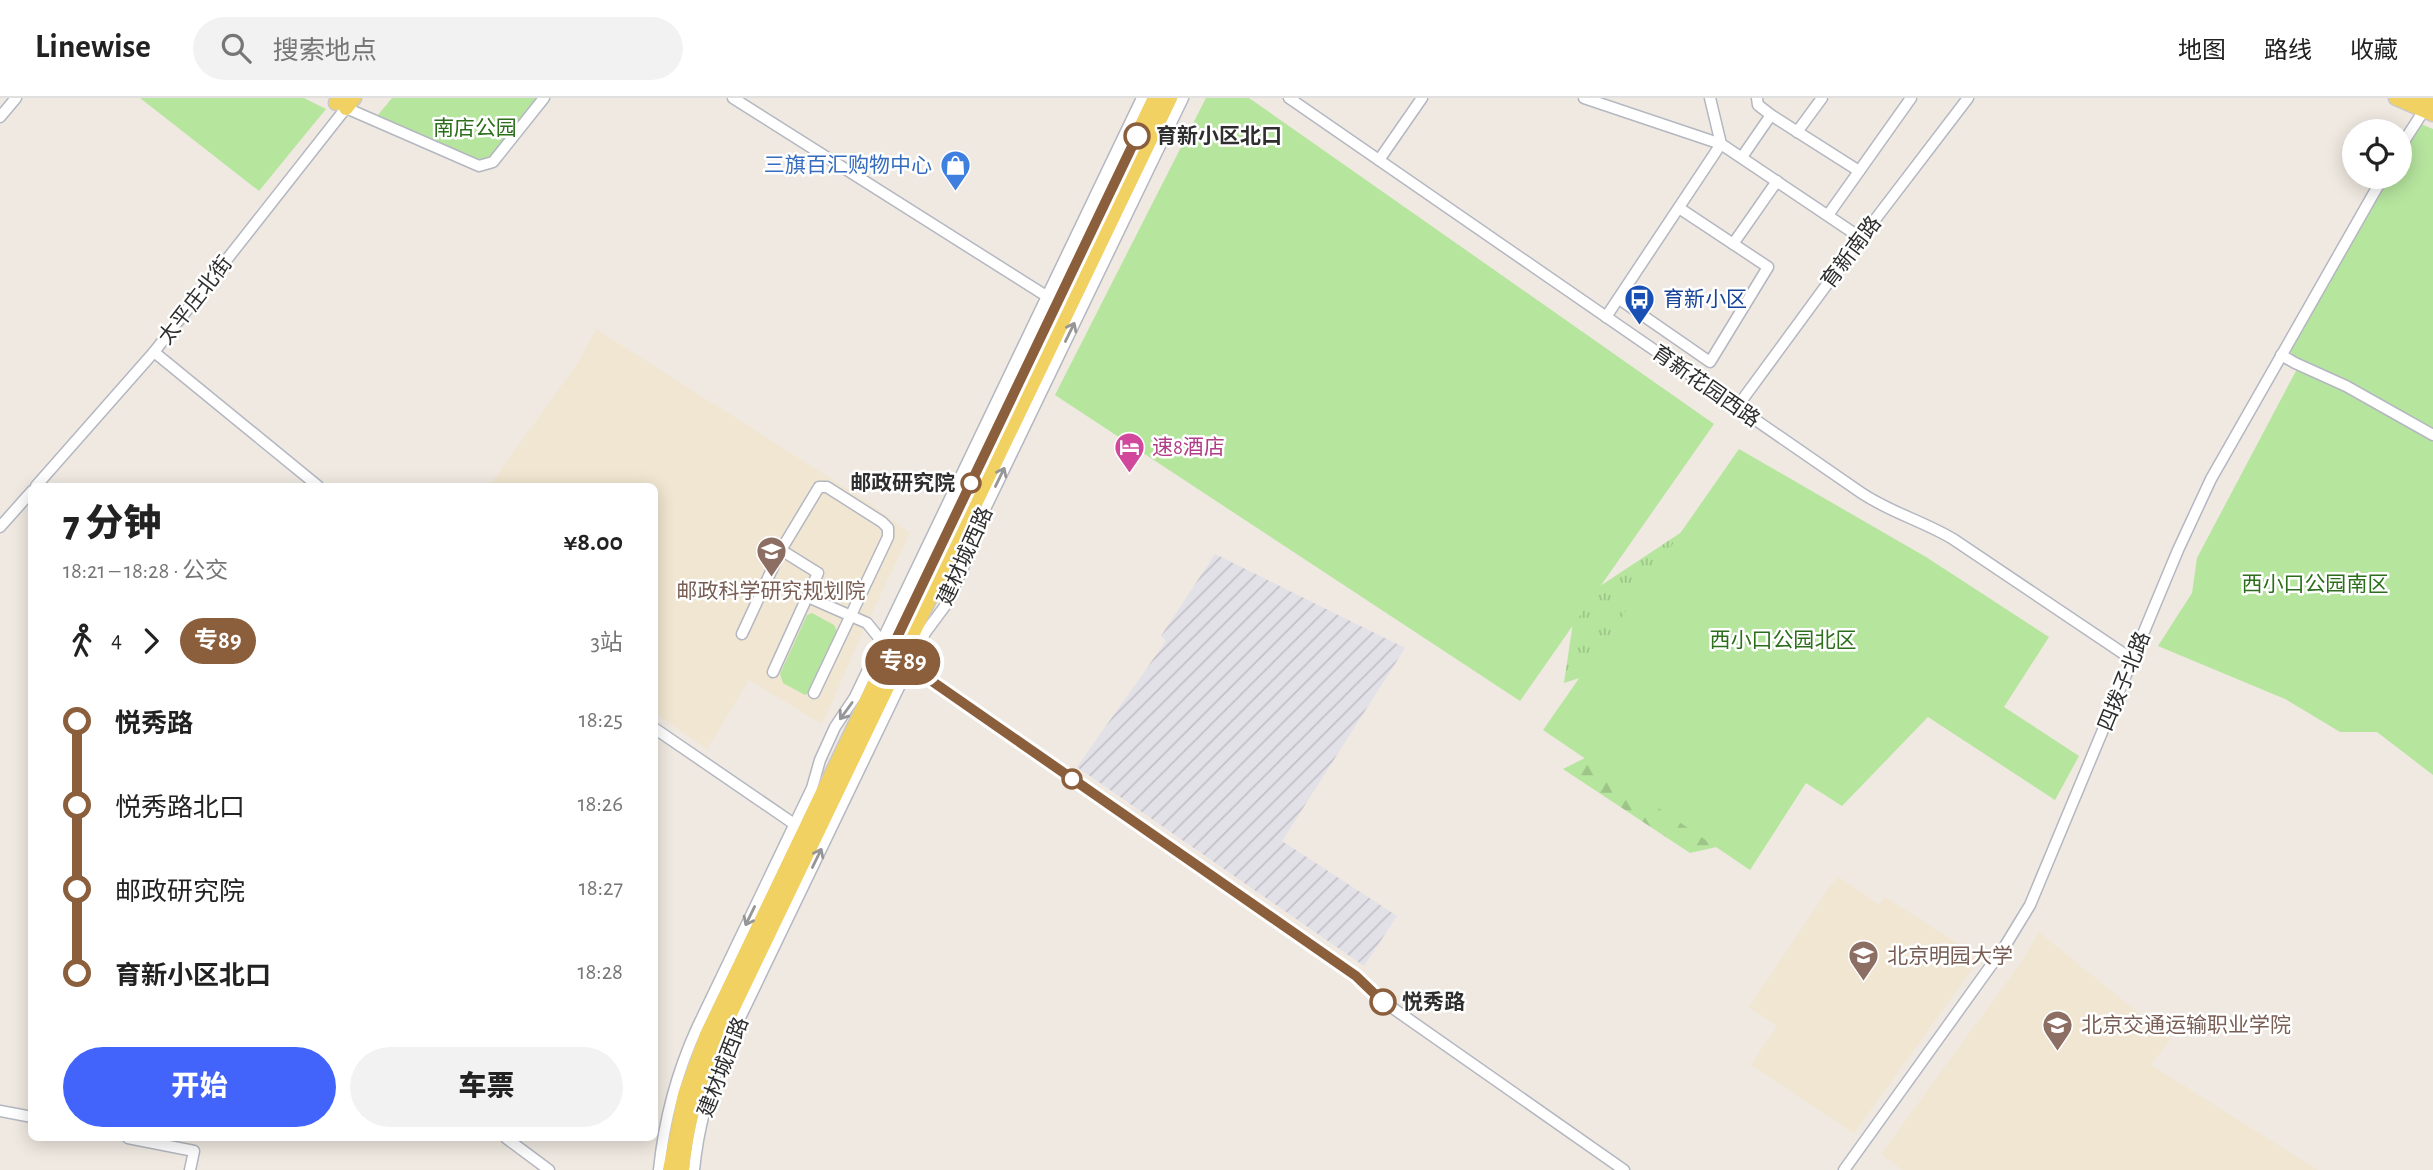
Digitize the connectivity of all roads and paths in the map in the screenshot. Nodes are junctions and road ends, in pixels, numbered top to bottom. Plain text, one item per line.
1 (16, 98) edge
2 (544, 98) edge
3 (733, 98) edge
4 (1142, 98) edge
5 (1155, 98) edge
6 (1170, 98) edge
7 (1183, 98) edge
8 (1289, 98) edge
9 (1422, 98) edge
10 (1584, 98) edge
11 (1710, 98) edge
12 (1757, 98) edge
13 (1822, 98) edge
14 (1968, 98) edge
15 (2396, 98) edge
16 (1908, 99) edge
17 (341, 101) edge
18 (2429, 104) edge
19 (1771, 115) junction
20 (0, 117) edge
21 (2412, 130) edge
22 (1797, 132) junction
23 (1721, 144) junction
24 (1742, 158) junction
25 (1378, 160) junction
26 (1859, 171) junction
27 (1777, 181) junction
28 (2376, 189) edge
29 (1679, 208) junction
30 (1828, 215) junction
31 (1861, 238) junction
32 (1733, 244) junction
33 (1619, 299) junction
34 (1057, 303) junction
35 (1606, 317) junction
36 (154, 352) junction
37 (2281, 355) junction
38 (1041, 393) junction
39 (1737, 407) junction
40 (1007, 435) junction
41 (2433, 435) edge
42 (39, 483) edge
43 (314, 483) edge
44 (28, 496) edge
45 (0, 527) edge
46 (781, 550) junction
47 (808, 597) junction
48 (850, 615) junction
49 (742, 634) dead end
50 (895, 655) junction
51 (2133, 660) junction
52 (773, 672) dead end
53 (814, 693) dead end
54 (658, 732) edge
55 (799, 827) junction
56 (0, 1111) edge
57 (28, 1117) edge
58 (143, 1141) edge
59 (510, 1141) edge
60 (190, 1170) edge
61 (549, 1170) edge
62 (659, 1170) edge
63 (670, 1170) edge
64 (682, 1170) edge
65 (694, 1170) edge
66 (1624, 1170) edge
67 (1844, 1170) edge

1 - 20 street
2 - 17 street, 太平庄北街
3 - 34 street
4 - 34 street, 建材城西路
5 - 34 main road, 建材城西路
6 - 34 main road, 建材城西路
38 -> 7 street, 建材城西路
8 - 25 street, 育新花园西路
9 - 25 street
10 - 23 street
11 - 23 street
12 - 19 street
13 - 22 street
14 - 31 street, 育新南路
15 - 18 main road
16 - 26 street
17 - 36 street, 太平庄北街
18 - 21 street
19 - 22 street
19 - 24 street
22 - 26 street
23 - 24 street
23 - 29 street
24 - 27 street
25 - 35 street, 育新花园西路
26 - 30 street
27 - 30 street
27 - 32 street
28 - 37 street, 四拨子北路
29 - 32 street
29 - 33 street
30 - 31 street
31 - 39 street, 育新南路
32 - 33 street
33 - 35 street
34 - 40 main road, 建材城西路
34 - 50 main road, 建材城西路
35 - 39 street, 育新花园西路
36 - 42 street, 太平庄北街
36 - 43 street
37 - 41 street
37 - 51 street, 四拨子北路
38 - 40 street
50 -> 38 street, 建材城西路
39 - 51 street, 育新花园西路
40 - 50 main road, 建材城西路
44 - 45 street
46 - 47 street
46 - 48 street
46 - 49 street
47 - 48 street
47 - 52 street
48 - 50 street
48 - 53 street
50 -> 55 main road, 建材城西路
50 - 64 main road, 建材城西路
65 -> 50 street, 建材城西路
50 - 66 street
51 - 67 street, 四拨子北路
54 - 55 street
55 -> 62 street, 建材城西路
55 - 63 main road, 建材城西路
56 - 57 street
58 - 60 street
59 - 61 street

